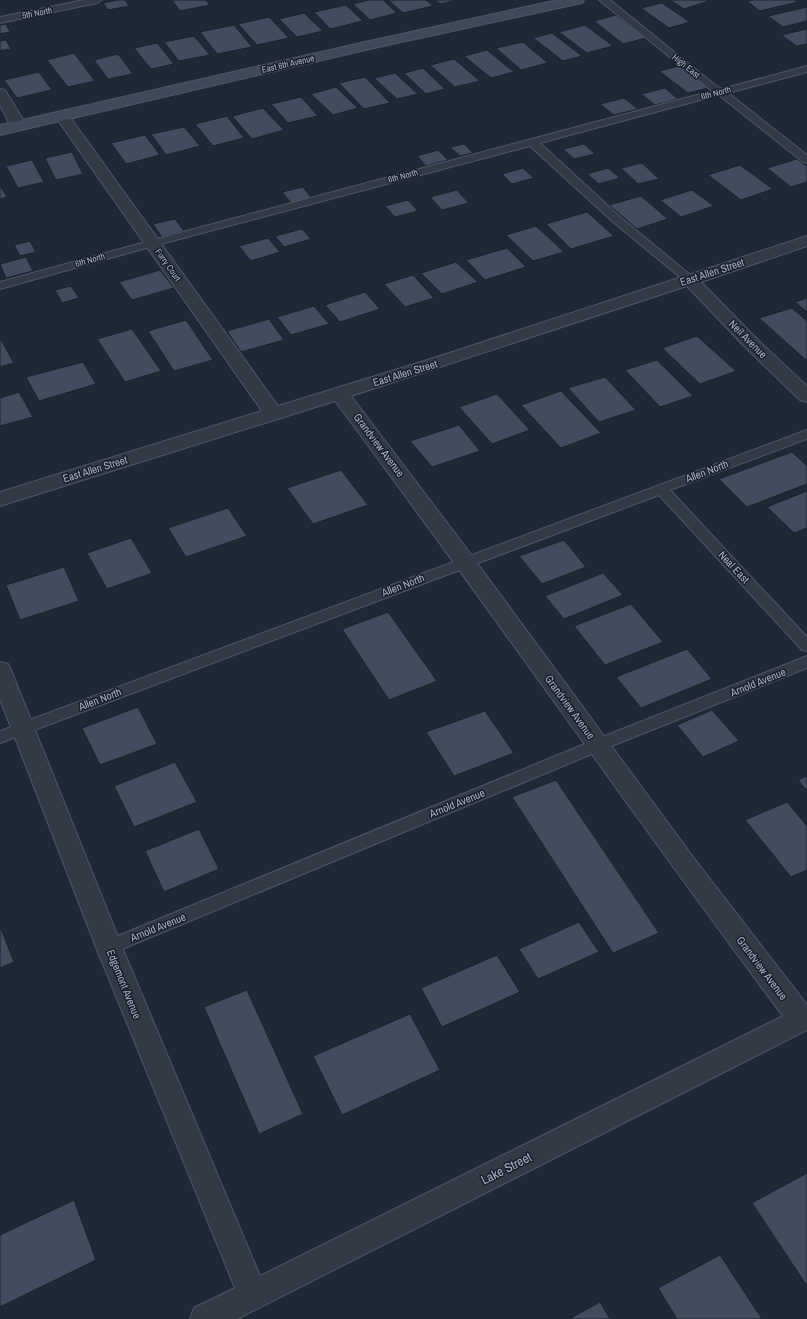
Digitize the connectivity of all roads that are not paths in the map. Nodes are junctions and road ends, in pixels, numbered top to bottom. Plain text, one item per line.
1 (97, 0) edge
2 (577, 0) edge
3 (604, 0) edge
4 (0, 20) edge
5 (807, 69) edge
6 (720, 92) junction
7 (0, 93) edge
8 (62, 116) junction
9 (17, 126) junction
10 (0, 130) edge
11 (532, 142) junction
12 (807, 160) edge
13 (807, 241) edge
14 (153, 242) junction
15 (690, 280) junction
16 (0, 286) edge
17 (339, 394) junction
18 (807, 396) edge
19 (274, 414) junction
20 (807, 434) edge
21 (661, 489) junction
22 (0, 499) edge
23 (465, 562) junction
24 (807, 646) edge
25 (807, 662) edge
26 (0, 670) edge
27 (11, 733) edge
28 (598, 745) junction
29 (109, 947) junction
30 (804, 1018) edge
31 (253, 1296) junction
32 (205, 1319) edge

1 - 4 lane, 5th North
2 - 8 street, East 6th Avenue
3 - 6 lane, High East
5 - 6 lane, 6th North
6 - 11 lane, 6th North
6 - 12 lane, High East
7 - 9 street
8 - 9 street, East 6th Avenue
8 - 14 street, Furry Court
9 - 10 street, East 6th Avenue
11 - 14 lane, 6th North
11 - 15 lane
13 - 15 street, East Allen Street
14 - 16 lane, 6th North
14 - 19 street, Furry Court
15 - 17 street, East Allen Street
15 - 18 street, Neil Avenue
17 - 19 street, East Allen Street
17 - 23 street, Grandview Avenue
19 - 22 street, East Allen Street
20 - 21 lane, Allen North
21 - 23 lane, Allen North
21 - 24 lane, Neal East
23 - 27 lane, Allen North
23 - 28 street, Grandview Avenue
25 - 28 lane, Arnold Avenue
26 - 27 street, Edgemont Avenue
27 - 29 street, Edgemont Avenue
28 - 29 lane, Arnold Avenue
28 - 30 street, Grandview Avenue
29 - 31 street, Edgemont Avenue
30 - 31 street, Lake Street
31 - 32 street, Lake Street

